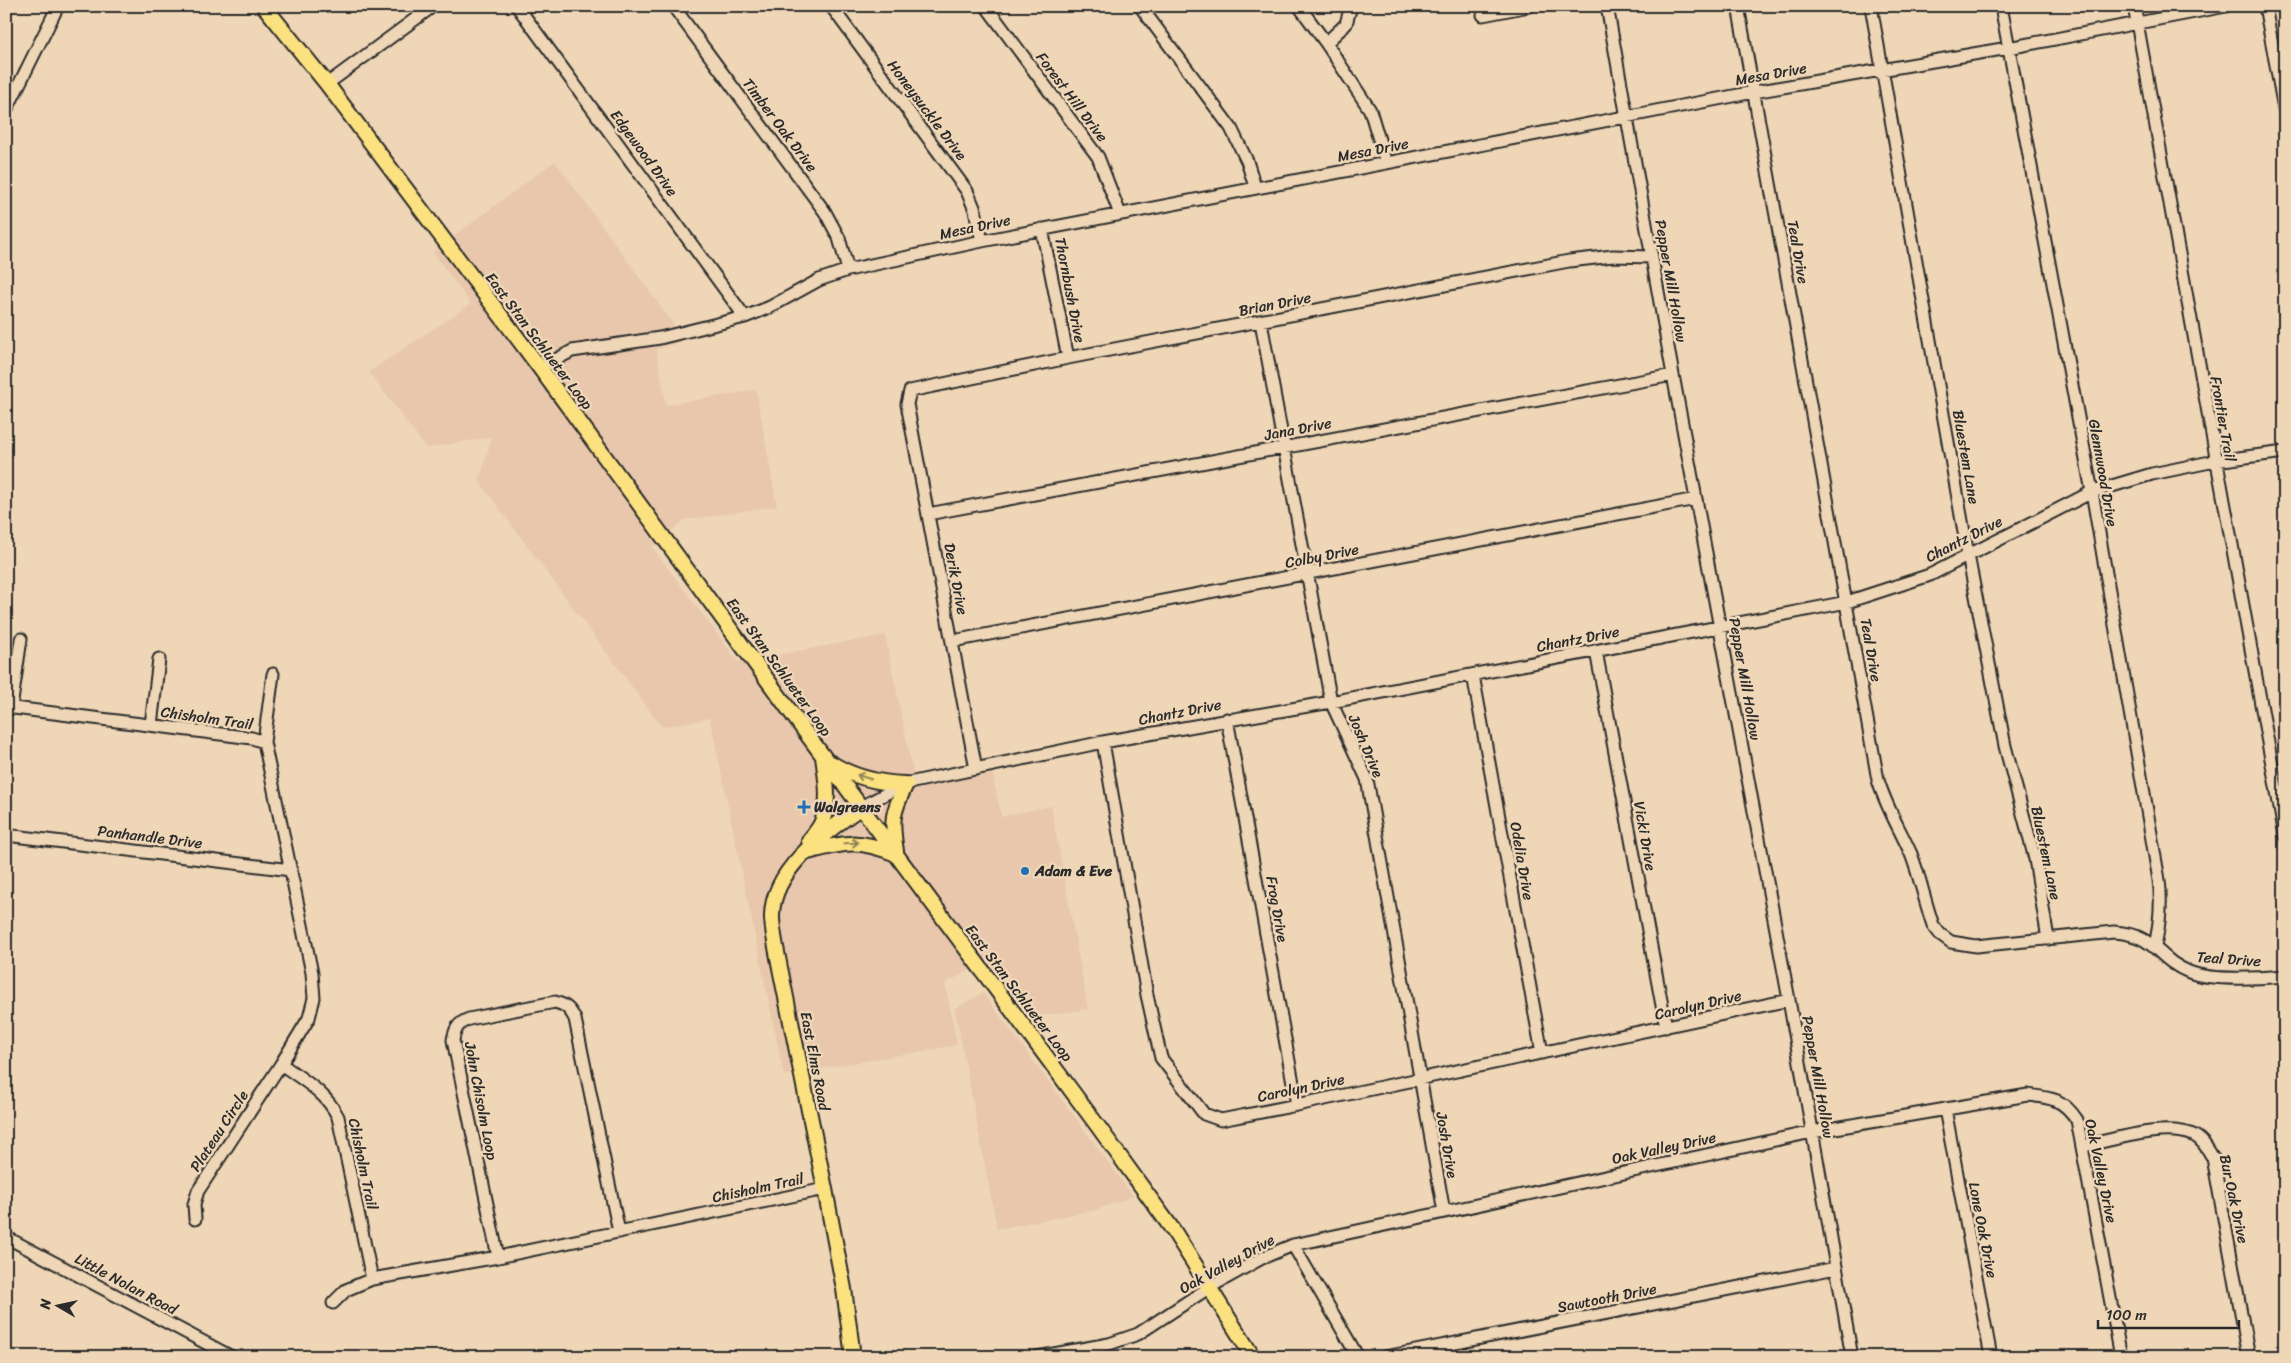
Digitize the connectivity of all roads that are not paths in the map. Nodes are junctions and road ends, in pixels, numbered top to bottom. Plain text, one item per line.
1 (58, 6) edge
2 (264, 6) edge
3 (433, 6) edge
4 (517, 6) edge
5 (673, 6) edge
6 (831, 6) edge
7 (986, 6) edge
8 (1140, 6) edge
9 (1299, 6) edge
10 (1351, 6) edge
11 (1529, 6) edge
12 (1607, 6) edge
13 (1738, 6) edge
14 (1871, 6) edge
15 (2001, 6) edge
16 (2134, 6) edge
17 (2226, 6) edge
18 (2265, 6) edge
19 (1483, 15) dead end
20 (2137, 24) junction
21 (1326, 43) junction
22 (2008, 48) junction
23 (1883, 70) junction
24 (327, 84) junction
25 (1754, 92) junction
26 (6, 111) edge
27 (2285, 114) edge
28 (1627, 117) junction
29 (1386, 163) junction
30 (1255, 187) junction
31 (1120, 214) junction
32 (1042, 229) junction
33 (982, 240) junction
34 (1652, 257) junction
35 (848, 270) junction
36 (746, 317) junction
37 (1260, 322) junction
38 (1068, 358) junction
39 (540, 368) junction
40 (1673, 375) junction
41 (908, 395) joint
42 (1283, 447) junction
43 (2285, 452) edge
44 (2215, 461) junction
45 (2092, 492) junction
46 (1696, 499) junction
47 (928, 514) junction
48 (1968, 555) junction
49 (1308, 574) junction
50 (1847, 602) junction
51 (1720, 626) junction
52 (22, 640) dead end
53 (953, 641) junction
54 (1596, 651) junction
55 (159, 659) dead end
56 (273, 674) dead end
57 (1473, 675) junction
58 (1331, 702) junction
59 (9, 707) edge
60 (1227, 719) junction
61 (151, 725) junction
62 (264, 742) junction
63 (1102, 742) junction
64 (824, 757) junction
65 (976, 769) junction
66 (905, 784) junction
67 (862, 807) junction
68 (6, 835) edge
69 (2285, 836) edge
70 (805, 853) junction
71 (897, 854) junction
72 (291, 870) junction
73 (2048, 939) junction
74 (2155, 946) junction
75 (2285, 976) edge
76 (1789, 1000) junction
77 (1666, 1027) junction
78 (1542, 1053) junction
79 (281, 1064) junction
80 (1421, 1078) junction
81 (1297, 1105) junction
82 (1945, 1109) junction
83 (1812, 1132) junction
84 (2083, 1146) junction
85 (825, 1189) junction
86 (1444, 1212) junction
87 (195, 1220) dead end
88 (619, 1232) junction
89 (6, 1237) edge
90 (1293, 1245) junction
91 (498, 1257) junction
92 (1836, 1268) junction
93 (372, 1279) junction
94 (1210, 1287) junction
95 (333, 1303) dead end
96 (232, 1357) edge
97 (853, 1357) edge
98 (1036, 1357) edge
99 (1253, 1357) edge
100 (1358, 1357) edge
101 (1385, 1357) edge
102 (1852, 1357) edge
103 (1992, 1357) edge
104 (2121, 1357) edge
105 (2250, 1357) edge

1 - 26 street
2 - 24 main road, East Stan Schlueter Loop
3 - 24 street
4 - 36 street, Edgewood Drive
5 - 35 street, Timber Oak Drive
6 - 33 street, Honeysuckle Drive
7 - 31 street, Forest Hill Drive
8 - 30 street
9 - 21 street
10 - 21 street
11 - 19 street
12 - 28 street, Pepper Mill Hollow
13 - 25 street, Teal Drive
14 - 23 street, Bluestem Lane
15 - 22 street, Glennwood Drive
16 - 20 street, Frontier Trail
17 - 20 street, Mesa Drive
18 - 27 street
20 - 22 street, Mesa Drive
20 - 44 street, Frontier Trail
21 - 29 street
22 - 23 street, Mesa Drive
22 - 45 street, Glennwood Drive
23 - 25 street, Mesa Drive
23 - 48 street, Bluestem Lane
24 - 39 main road, East Stan Schlueter Loop
25 - 28 street, Mesa Drive
25 - 50 street, Teal Drive
28 - 29 street, Mesa Drive
28 - 34 street, Pepper Mill Hollow
29 - 30 street, Mesa Drive
30 - 31 street, Mesa Drive
31 - 32 street, Mesa Drive
32 - 33 street, Mesa Drive
32 - 38 street, Thornbush Drive
33 - 35 street, Mesa Drive
34 - 37 street, Brian Drive
34 - 40 street, Pepper Mill Hollow
35 - 36 street, Mesa Drive
36 - 39 street, Mesa Drive
37 - 38 street, Brian Drive
37 - 42 street, Josh Drive
38 - 41 street, Brian Drive
39 - 64 main road, East Stan Schlueter Loop
40 - 42 street, Jana Drive
40 - 46 street, Pepper Mill Hollow
41 - 47 street, Derik Drive
42 - 47 street, Jana Drive
42 - 49 street, Josh Drive
43 - 44 street, Chantz Drive
44 - 45 street, Chantz Drive
44 - 69 street, Frontier Trail
45 - 48 street, Chantz Drive
45 - 74 street, Glennwood Drive
46 - 49 street, Colby Drive
46 - 51 street, Pepper Mill Hollow
47 - 53 street, Derik Drive
48 - 50 street, Chantz Drive
48 - 73 street, Bluestem Lane
49 - 53 street, Colby Drive
49 - 58 street, Josh Drive
50 - 51 street, Chantz Drive
50 - 73 street, Teal Drive
51 - 54 street, Chantz Drive
51 - 76 street, Pepper Mill Hollow
52 - 59 street
53 - 65 street, Derik Drive
54 - 57 street, Chantz Drive
54 - 77 street, Vicki Drive
55 - 61 street
56 - 62 street
57 - 58 street, Chantz Drive
57 - 78 street, Odelia Drive
58 - 60 street, Chantz Drive
58 - 80 street, Josh Drive
59 - 61 street, Chisholm Trail
60 - 63 street, Chantz Drive
60 - 81 street, Frog Drive
61 - 62 street, Chisholm Trail
62 - 72 street, Chisholm Trail
63 - 65 street, Chantz Drive
63 - 81 street, Carolyn Drive
66 -> 64 main road
64 - 67 main road, East Stan Schlueter Loop
64 - 70 main road
65 - 66 street, Chantz Drive
66 - 67 street, Chantz Drive
66 - 71 main road
67 - 70 main road, East Elms Road
67 - 71 main road, East Stan Schlueter Loop
68 - 72 street, Panhandle Drive
70 -> 71 main road
70 - 85 main road, East Elms Road
71 - 94 main road, East Stan Schlueter Loop
72 - 79 street, Chisholm Trail
73 - 74 street, Teal Drive
74 - 75 street, Teal Drive
76 - 77 street, Carolyn Drive
76 - 83 street, Pepper Mill Hollow
77 - 78 street, Carolyn Drive
78 - 80 street, Carolyn Drive
79 - 87 street, Plateau Circle
79 - 93 street, Chisholm Trail
80 - 81 street, Carolyn Drive
80 - 86 street, Josh Drive
82 - 83 street, Oak Valley Drive
82 - 84 street, Oak Valley Drive
82 - 103 street, Lone Oak Drive
83 - 86 street, Oak Valley Drive
83 - 92 street, Pepper Mill Hollow
84 - 104 street, Oak Valley Drive
84 - 105 street, Bur Oak Drive
85 - 88 street, Chisholm Trail
85 - 97 main road, East Elms Road
86 - 90 street, Oak Valley Drive
88 - 91 street, Chisholm Trail
88 - 91 street, John Chisolm Loop
89 - 96 street, Little Nolan Road
90 - 94 street, Oak Valley Drive
90 - 100 street
91 - 93 street, Chisholm Trail
92 - 101 street, Sawtooth Drive
92 - 102 street, Pepper Mill Hollow
93 - 95 street
94 - 98 street, Oak Valley Drive
94 - 99 main road, East Stan Schlueter Loop

